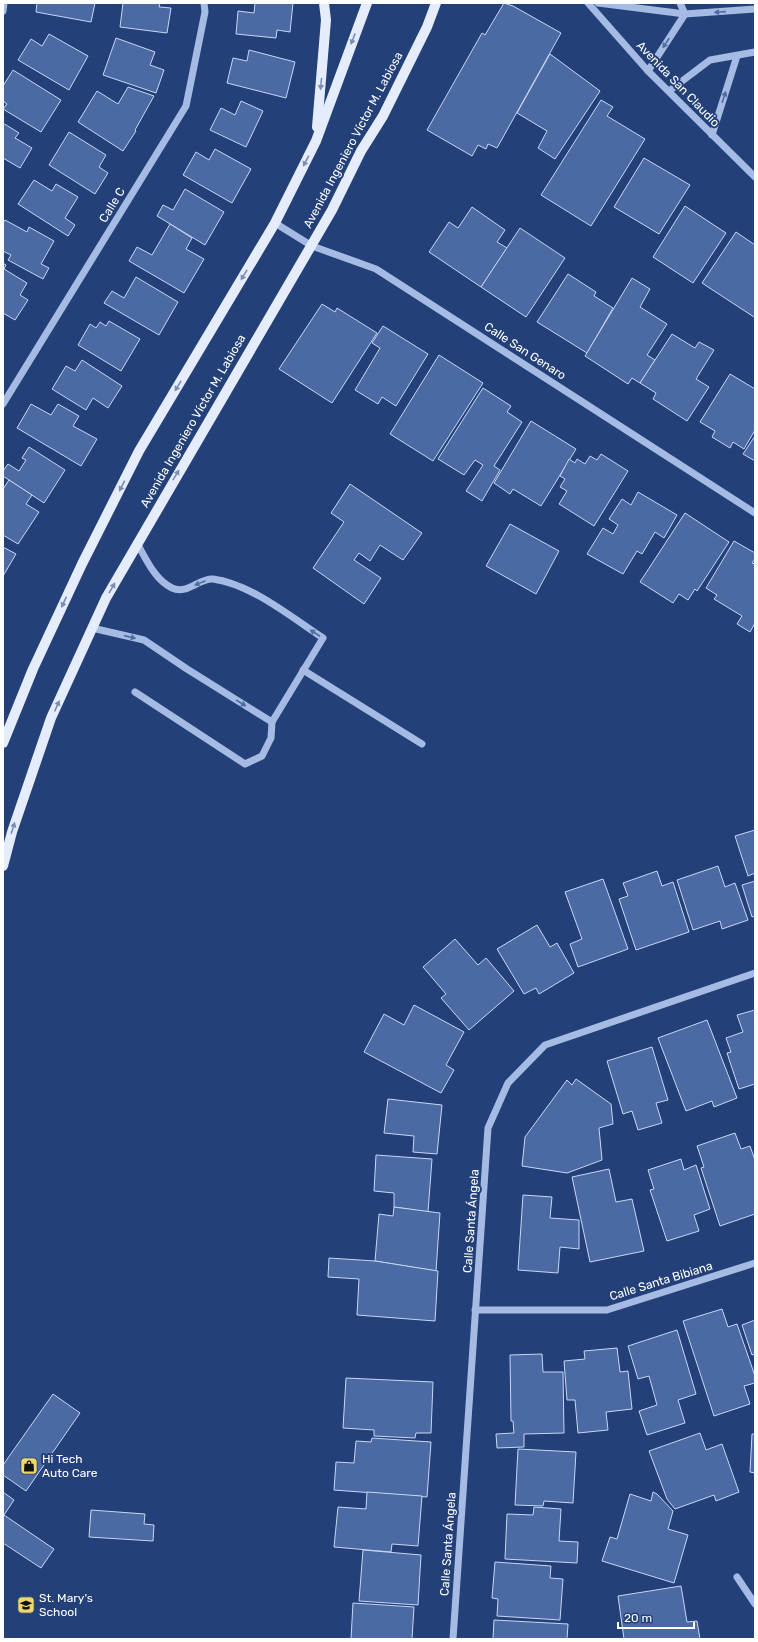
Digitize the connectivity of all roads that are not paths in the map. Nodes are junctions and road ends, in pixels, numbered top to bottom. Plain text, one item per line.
1 (4, 3) edge
2 (204, 3) edge
3 (324, 3) edge
4 (367, 3) edge
5 (436, 3) edge
6 (588, 3) edge
7 (598, 3) edge
8 (680, 3) edge
9 (755, 9) edge
10 (3, 11) edge
11 (684, 14) junction
12 (755, 52) edge
13 (737, 56) junction
14 (648, 71) junction
15 (669, 91) junction
16 (712, 135) junction
17 (316, 141) junction
18 (755, 177) edge
19 (275, 223) junction
20 (312, 246) junction
21 (3, 404) edge
22 (755, 513) edge
23 (137, 543) junction
24 (92, 628) junction
25 (303, 670) junction
26 (135, 692) dead end
27 (272, 722) junction
28 (3, 743) edge
29 (422, 744) dead end
30 (3, 866) edge
31 (755, 973) edge
32 (755, 1263) edge
33 (475, 1310) junction
34 (737, 1576) dead end
35 (755, 1604) edge
36 (453, 1639) edge

1 - 10 street
2 - 21 street, Calle C
3 -> 17 main road
4 -> 17 main road
5 - 20 main road, Avenida Ingeniero Víctor M. Labiosa
6 - 14 street, Avenida San Claudio
7 - 11 street
8 - 11 street
9 -> 11 street
11 -> 14 street
12 - 13 street
13 - 15 street
16 -> 13 street
14 - 15 street, Avenida San Claudio
15 - 16 street, Avenida San Claudio
16 - 18 street, Avenida San Claudio
17 -> 19 main road
19 - 20 street, Calle San Genaro
19 -> 28 main road
20 - 22 street, Calle San Genaro
23 -> 20 main road, Avenida Ingeniero Víctor M. Labiosa
24 -> 23 main road, Avenida Ingeniero Víctor M. Labiosa
25 -> 23 street
24 -> 27 street
30 -> 24 main road, Avenida Ingeniero Víctor M. Labiosa
25 - 27 street
25 - 29 street
26 - 27 street
31 - 33 street, Calle Santa Ángela
32 - 33 street, Calle Santa Bibiana
33 - 36 street, Calle Santa Ángela
34 - 35 street

